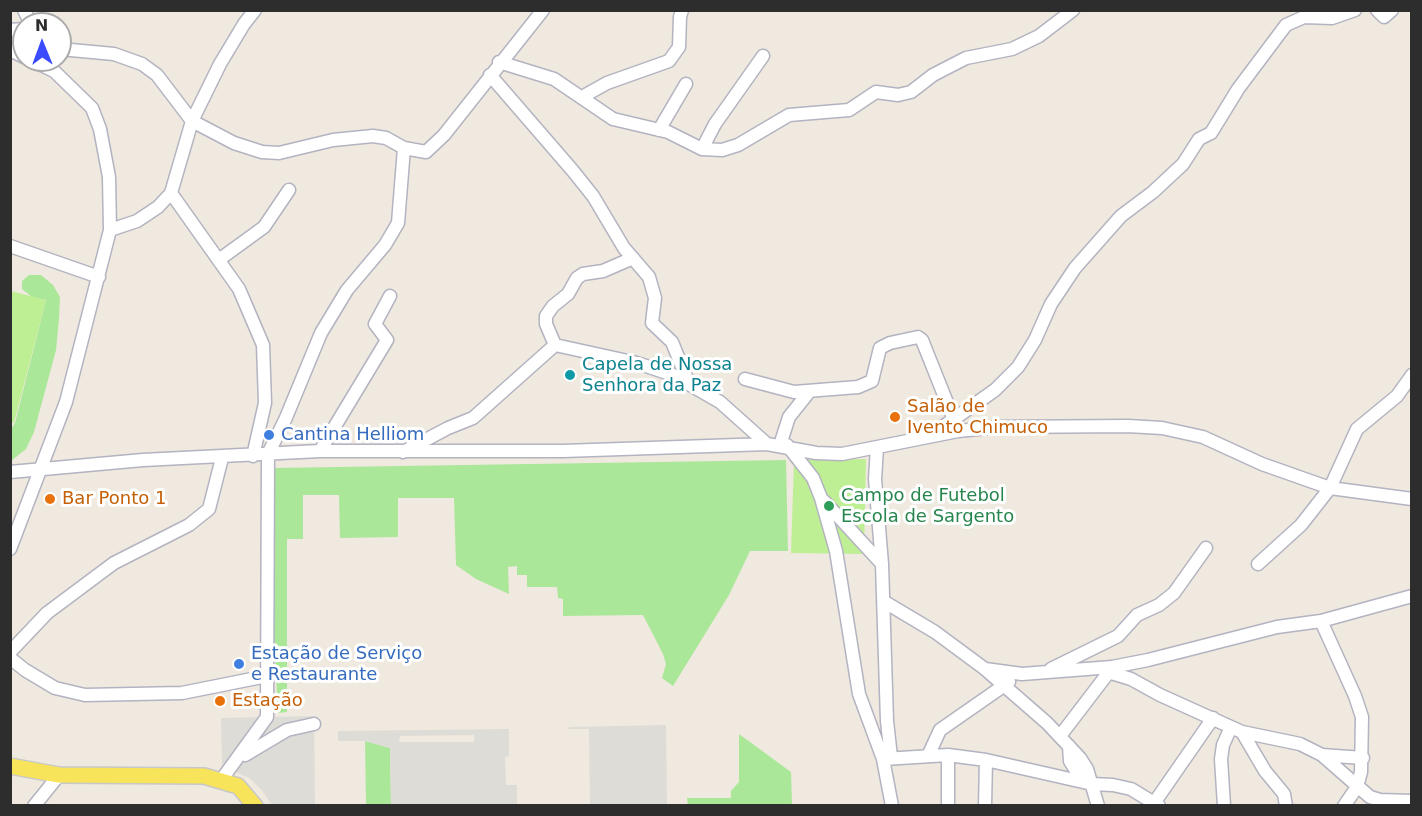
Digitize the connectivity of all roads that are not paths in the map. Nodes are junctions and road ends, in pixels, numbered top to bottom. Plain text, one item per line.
1 (255, 10) edge
2 (543, 10) edge
3 (682, 10) edge
4 (1073, 10) edge
5 (1293, 10) edge
6 (1355, 10) edge
7 (1377, 10) edge
8 (1392, 10) edge
9 (1286, 25) junction
10 (72, 50) edge
11 (763, 56) dead end
12 (500, 62) junction
13 (58, 72) edge
14 (490, 75) junction
15 (686, 84) dead end
16 (582, 98) junction
17 (192, 121) junction
18 (659, 130) junction
19 (404, 148) junction
20 (702, 149) junction
21 (289, 190) dead end
22 (171, 193) junction
23 (110, 230) junction
24 (10, 246) edge
25 (633, 258) junction
26 (220, 259) junction
27 (99, 277) junction
28 (390, 296) dead end
29 (555, 345) junction
30 (1412, 375) edge
31 (745, 379) dead end
32 (689, 384) junction
33 (809, 392) junction
34 (954, 420) junction
35 (928, 436) junction
36 (767, 444) junction
37 (783, 445) junction
38 (877, 448) junction
39 (320, 451) junction
40 (401, 453) junction
41 (268, 454) junction
42 (253, 456) junction
43 (222, 458) junction
44 (41, 470) junction
45 (10, 472) edge
46 (1330, 488) junction
47 (821, 498) junction
48 (1412, 499) edge
49 (1206, 548) dead end
50 (10, 549) edge
51 (882, 564) junction
52 (1258, 564) dead end
53 (1412, 596) edge
54 (883, 601) junction
55 (1321, 621) junction
56 (10, 652) edge
57 (10, 658) edge
58 (985, 669) junction
59 (1110, 670) junction
60 (1041, 673) junction
61 (1023, 674) junction
62 (267, 676) junction
63 (1002, 686) junction
64 (1213, 718) junction
65 (314, 724) dead end
66 (1236, 729) junction
67 (1060, 736) junction
68 (948, 755) junction
69 (1322, 755) junction
70 (928, 756) junction
71 (887, 758) junction
72 (1363, 758) junction
73 (986, 760) junction
74 (233, 763) junction
75 (10, 766) edge
76 (59, 775) junction
77 (222, 779) junction
78 (1087, 782) junction
79 (1357, 787) junction
80 (1412, 801) edge
81 (1155, 804) edge
82 (34, 806) edge
83 (255, 806) edge
84 (892, 806) edge
85 (948, 806) edge
86 (985, 806) edge
87 (1098, 806) edge
88 (1224, 806) edge
89 (1286, 806) edge
90 (1344, 806) edge

1 - 17 street
2 - 12 street
3 - 16 street
4 - 20 street
5 - 9 street
6 - 9 street
7 - 8 street
9 - 34 street
10 - 17 street
11 - 20 street
12 - 14 street
12 - 16 street
13 - 23 street
14 - 19 street
14 - 25 street
15 - 18 street
16 - 18 street
17 - 19 street
17 - 22 street
18 - 20 street
19 - 41 street
21 - 26 street
22 - 23 street
22 - 26 street
23 - 27 street
24 - 27 street
25 - 29 street
25 - 32 street
26 - 42 street
27 - 44 street
28 - 39 street
29 - 32 street
29 - 40 street
30 - 46 street
31 - 33 street
32 - 36 street
33 - 34 street
33 - 37 street
34 - 35 street
35 - 38 street
35 - 46 street
36 - 37 street
36 - 40 street
37 - 38 street
37 - 47 street
38 - 51 street
39 - 40 street
39 - 41 street
41 - 42 street
41 - 62 street
42 - 43 street
43 - 44 street
43 - 56 street
44 - 45 street
44 - 50 street
46 - 48 street
46 - 52 street
47 - 51 street
47 - 71 street
49 - 60 street
51 - 54 street
53 - 55 street
54 - 58 street
54 - 71 street
55 - 59 street
55 - 72 street
57 - 62 street
58 - 61 street
58 - 63 street
59 - 60 street
59 - 64 street
59 - 67 street
60 - 61 street
61 - 63 street
62 - 74 street
63 - 67 street
63 - 70 street
64 - 66 street
64 - 81 street
65 - 74 street
66 - 69 street
66 - 88 street
66 - 89 street
67 - 78 street
68 - 70 street
68 - 73 street
68 - 85 street
69 - 72 street
69 - 79 street
70 - 71 street
71 - 84 street
72 - 79 street
73 - 78 street
73 - 86 street
74 - 77 street
75 - 76 main road
76 - 77 main road
76 - 82 street
77 - 83 main road
78 - 81 street
78 - 87 street
79 - 80 street
79 - 90 street

